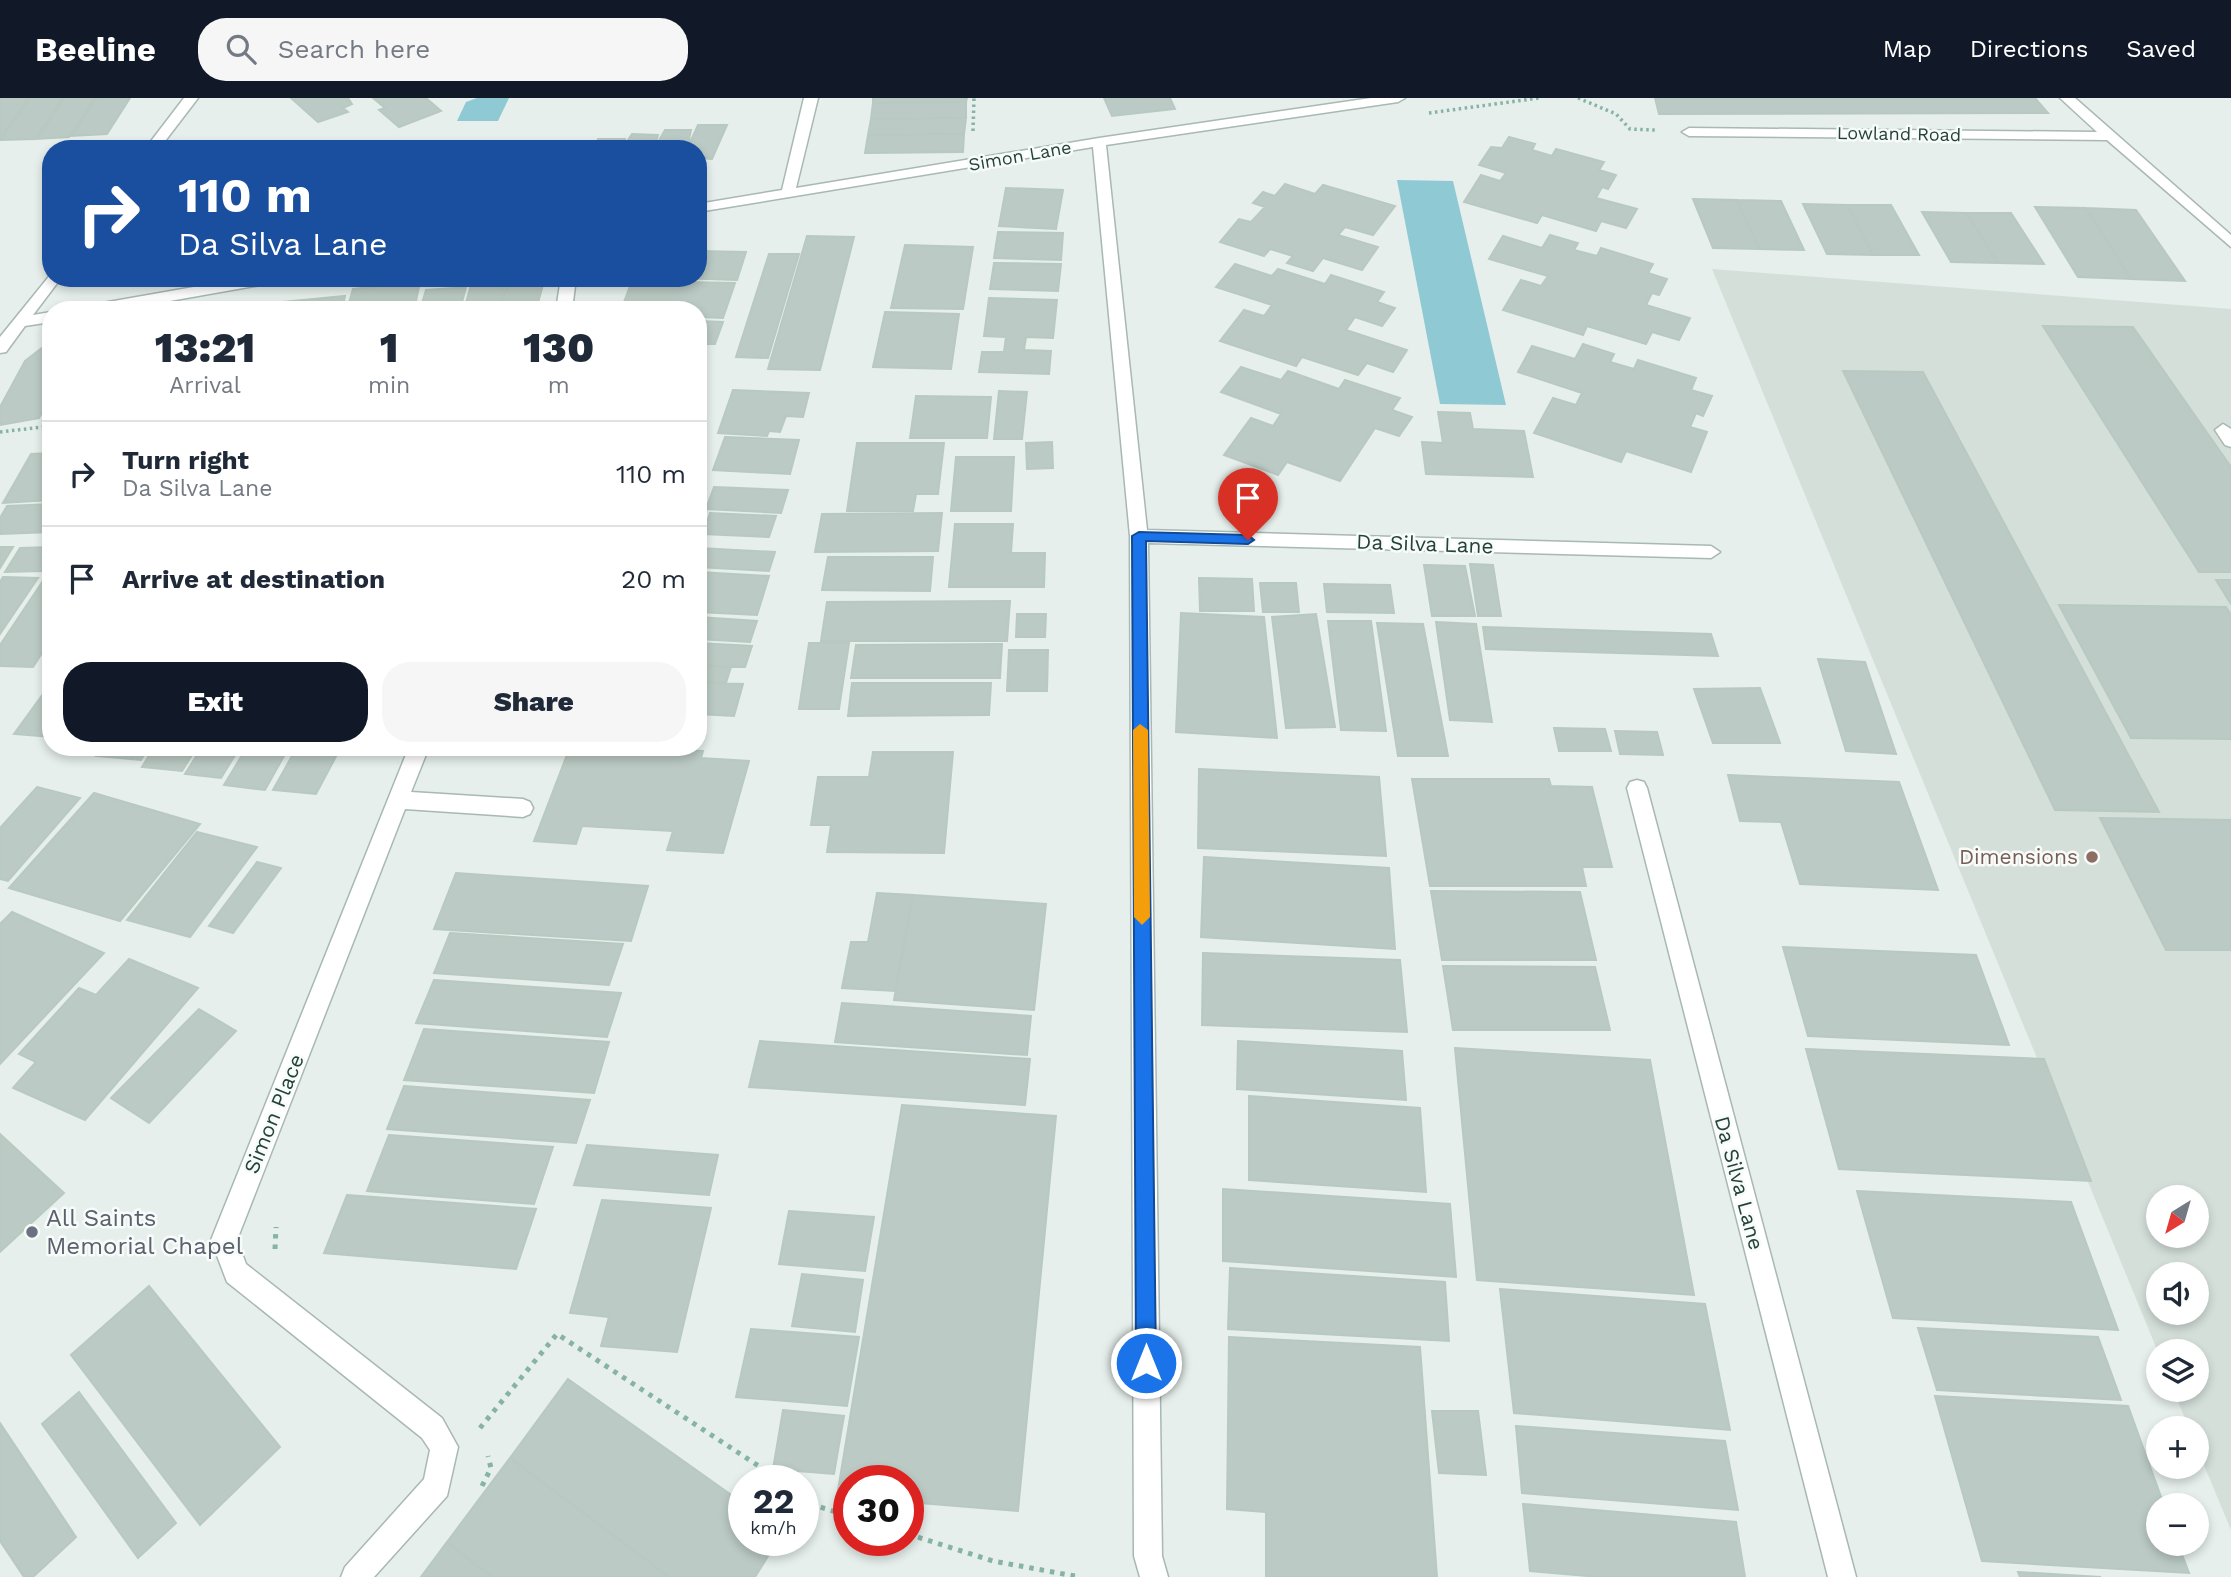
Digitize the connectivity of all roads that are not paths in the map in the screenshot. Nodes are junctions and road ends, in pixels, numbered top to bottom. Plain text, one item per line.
1 (191, 98) edge
2 (811, 98) edge
3 (1398, 98) edge
4 (2067, 98) edge
5 (1339, 102) edge
6 (1689, 132) road end
7 (2110, 136) junction
8 (159, 140) edge
9 (1099, 142) junction
10 (789, 195) junction
11 (707, 207) edge
12 (2231, 243) edge
13 (47, 287) edge
14 (221, 287) edge
15 (142, 301) edge
16 (42, 318) edge
17 (20, 322) junction
18 (0, 348) edge
19 (1139, 536) junction
20 (1712, 552) dead end
21 (415, 756) edge
22 (1637, 788) dead end
23 (398, 800) junction
24 (523, 808) dead end
25 (355, 1577) edge
26 (1154, 1577) edge
27 (1842, 1577) edge

1 - 8 street
2 - 10 street
3 - 5 street, Simon Lane
4 - 7 street
5 - 9 street, Simon Lane
6 - 7 street, Lowland Road
7 - 12 street
9 - 10 street, Simon Lane
9 - 19 street
10 - 11 street, Simon Lane
13 - 17 street
14 - 15 street
16 - 17 street
17 - 18 street
19 - 20 street, Da Silva Lane
19 - 26 street
21 - 23 street, Simon Place
22 - 27 street, Da Silva Lane
23 - 24 street
23 - 25 street, Simon Place

